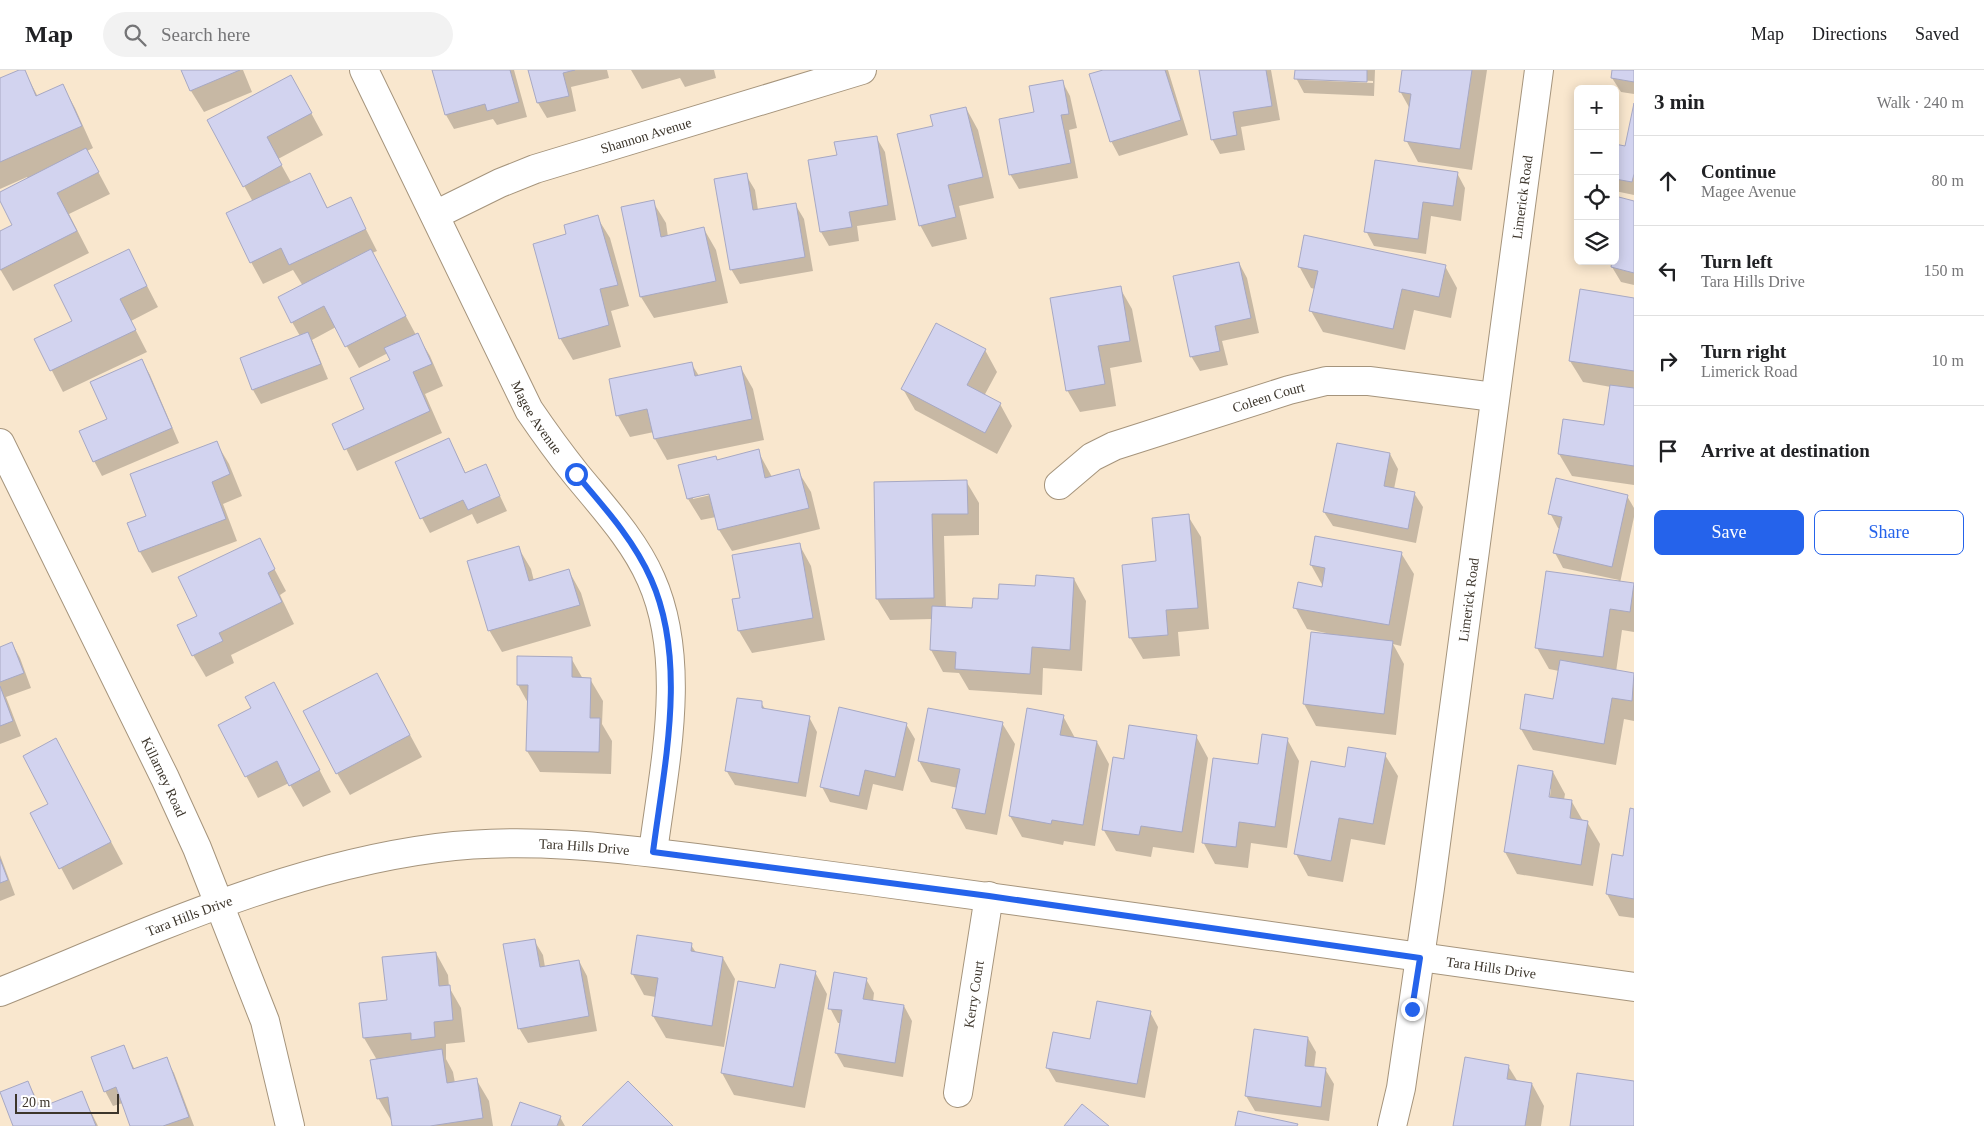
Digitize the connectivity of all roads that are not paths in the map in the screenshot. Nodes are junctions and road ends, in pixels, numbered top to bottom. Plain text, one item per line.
1 (364, 70) edge
2 (862, 70) edge
3 (1539, 70) edge
4 (435, 215) junction
5 (1494, 397) junction
6 (0, 443) edge
7 (1059, 485) dead end
8 (653, 852) junction
9 (989, 896) junction
10 (219, 904) junction
11 (1420, 958) junction
12 (1634, 988) edge
13 (0, 992) edge
14 (958, 1093) dead end
15 (290, 1126) edge
16 (1392, 1126) edge

1 - 4 street, Magee Avenue
2 - 4 street, Shannon Avenue
3 - 5 street, Limerick Road
4 - 8 street, Magee Avenue
5 - 7 street, Coleen Court
5 - 11 street, Limerick Road
6 - 10 street, Killarney Road
8 - 9 street, Tara Hills Drive
8 - 10 street, Tara Hills Drive
9 - 11 street, Tara Hills Drive
9 - 14 street, Kerry Court
10 - 13 street, Tara Hills Drive
10 - 15 street, Killarney Road
11 - 12 street, Tara Hills Drive
11 - 16 street, Limerick Road

